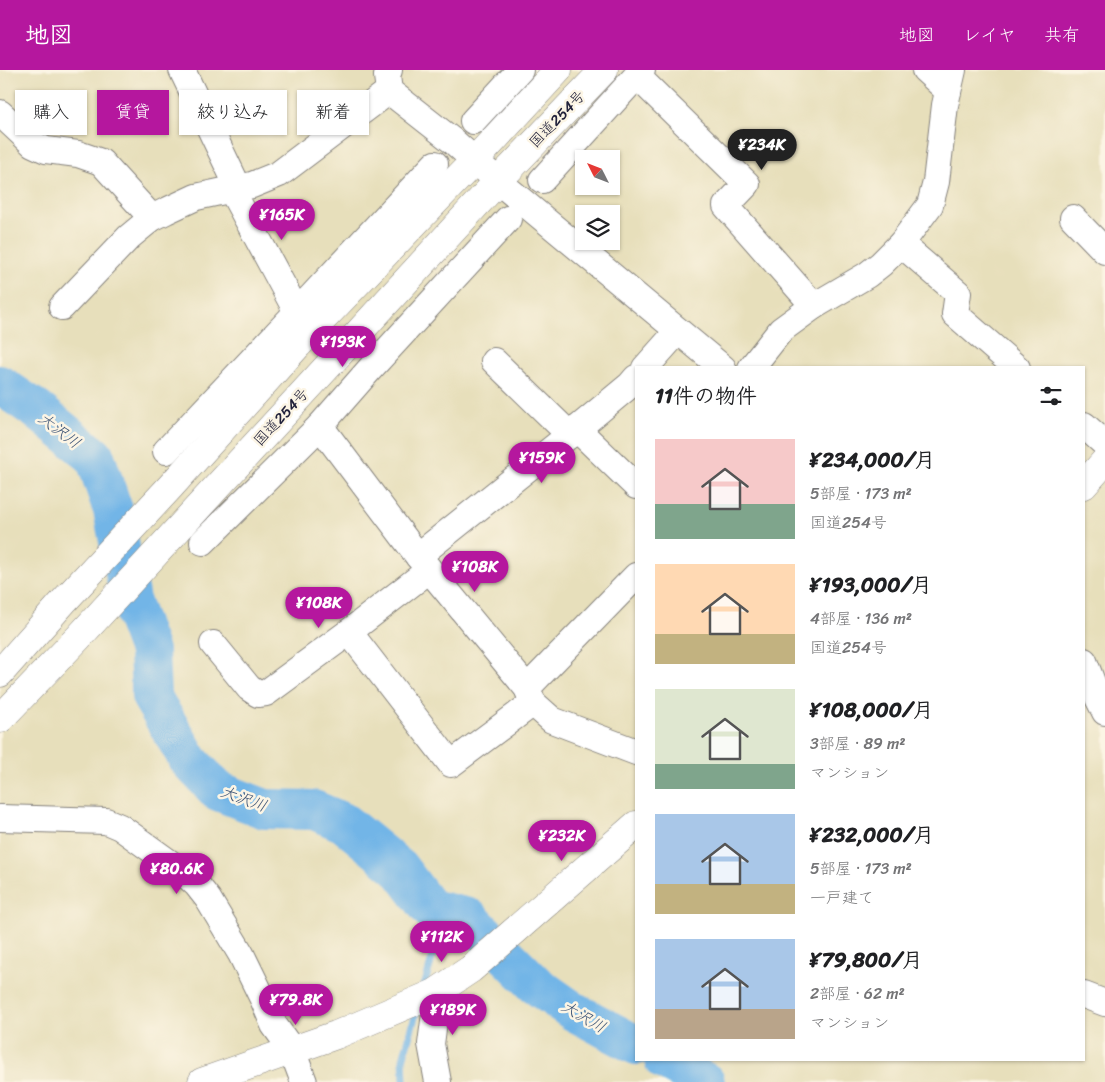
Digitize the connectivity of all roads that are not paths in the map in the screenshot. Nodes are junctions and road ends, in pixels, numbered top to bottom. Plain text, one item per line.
1 (182, 70) edge
2 (520, 70) edge
3 (558, 70) edge
4 (604, 70) edge
5 (925, 70) edge
6 (639, 73) edge
7 (950, 80) edge
8 (389, 81) edge
9 (0, 112) edge
10 (473, 121) dead end
11 (475, 160) junction
12 (434, 164) dead end
13 (542, 180) dead end
14 (498, 181) junction
15 (234, 188) junction
16 (152, 218) junction
17 (1073, 218) dead end
18 (508, 219) dead end
19 (901, 244) junction
20 (1105, 251) edge
21 (393, 294) junction
22 (814, 306) junction
23 (62, 307) dead end
24 (297, 312) junction
25 (678, 331) junction
26 (494, 361) dead end
27 (647, 366) edge
28 (721, 366) edge
29 (753, 366) edge
30 (1015, 366) edge
31 (370, 369) junction
32 (635, 379) edge
33 (320, 426) junction
34 (1085, 426) edge
35 (574, 432) junction
36 (1105, 444) edge
37 (166, 451) dead end
38 (1105, 461) edge
39 (1085, 484) edge
40 (635, 485) edge
41 (203, 542) dead end
42 (423, 563) junction
43 (633, 586) edge
44 (349, 632) junction
45 (213, 644) dead end
46 (1085, 664) edge
47 (0, 673) edge
48 (530, 696) junction
49 (1105, 712) edge
50 (0, 719) edge
51 (635, 752) edge
52 (0, 818) edge
53 (635, 826) edge
54 (438, 991) junction
55 (1085, 995) edge
56 (1105, 1003) edge
57 (292, 1050) junction
58 (202, 1082) edge
59 (304, 1082) edge
60 (438, 1082) edge

1 - 15 street
2 - 10 street
3 - 11 main road
4 - 14 main road, 国道254号
5 - 7 street
6 - 13 street
6 - 22 street
7 - 19 street
8 - 11 street
8 - 15 street
9 - 16 street
11 - 14 street
11 - 47 main road
12 - 24 street
14 - 21 main road, 国道254号
14 - 25 street
15 - 16 street
15 - 24 street
16 - 23 street
17 - 20 street
18 - 31 street
19 - 22 street
19 - 30 street
21 - 31 street
21 - 50 main road, 国道254号
22 - 29 street
24 - 37 street
25 - 27 street
25 - 28 street
26 - 35 street
31 - 33 street
32 - 35 street
33 - 41 street
33 - 42 street
34 - 36 street
35 - 40 street
35 - 42 street
38 - 39 main road
42 - 44 street
42 - 48 street
43 - 48 street
44 - 45 street
44 - 48 street
46 - 49 street
48 - 51 street
52 - 57 street
53 - 54 main road
54 - 57 main road
54 - 60 street
55 - 56 street
57 - 58 main road
57 - 59 street

